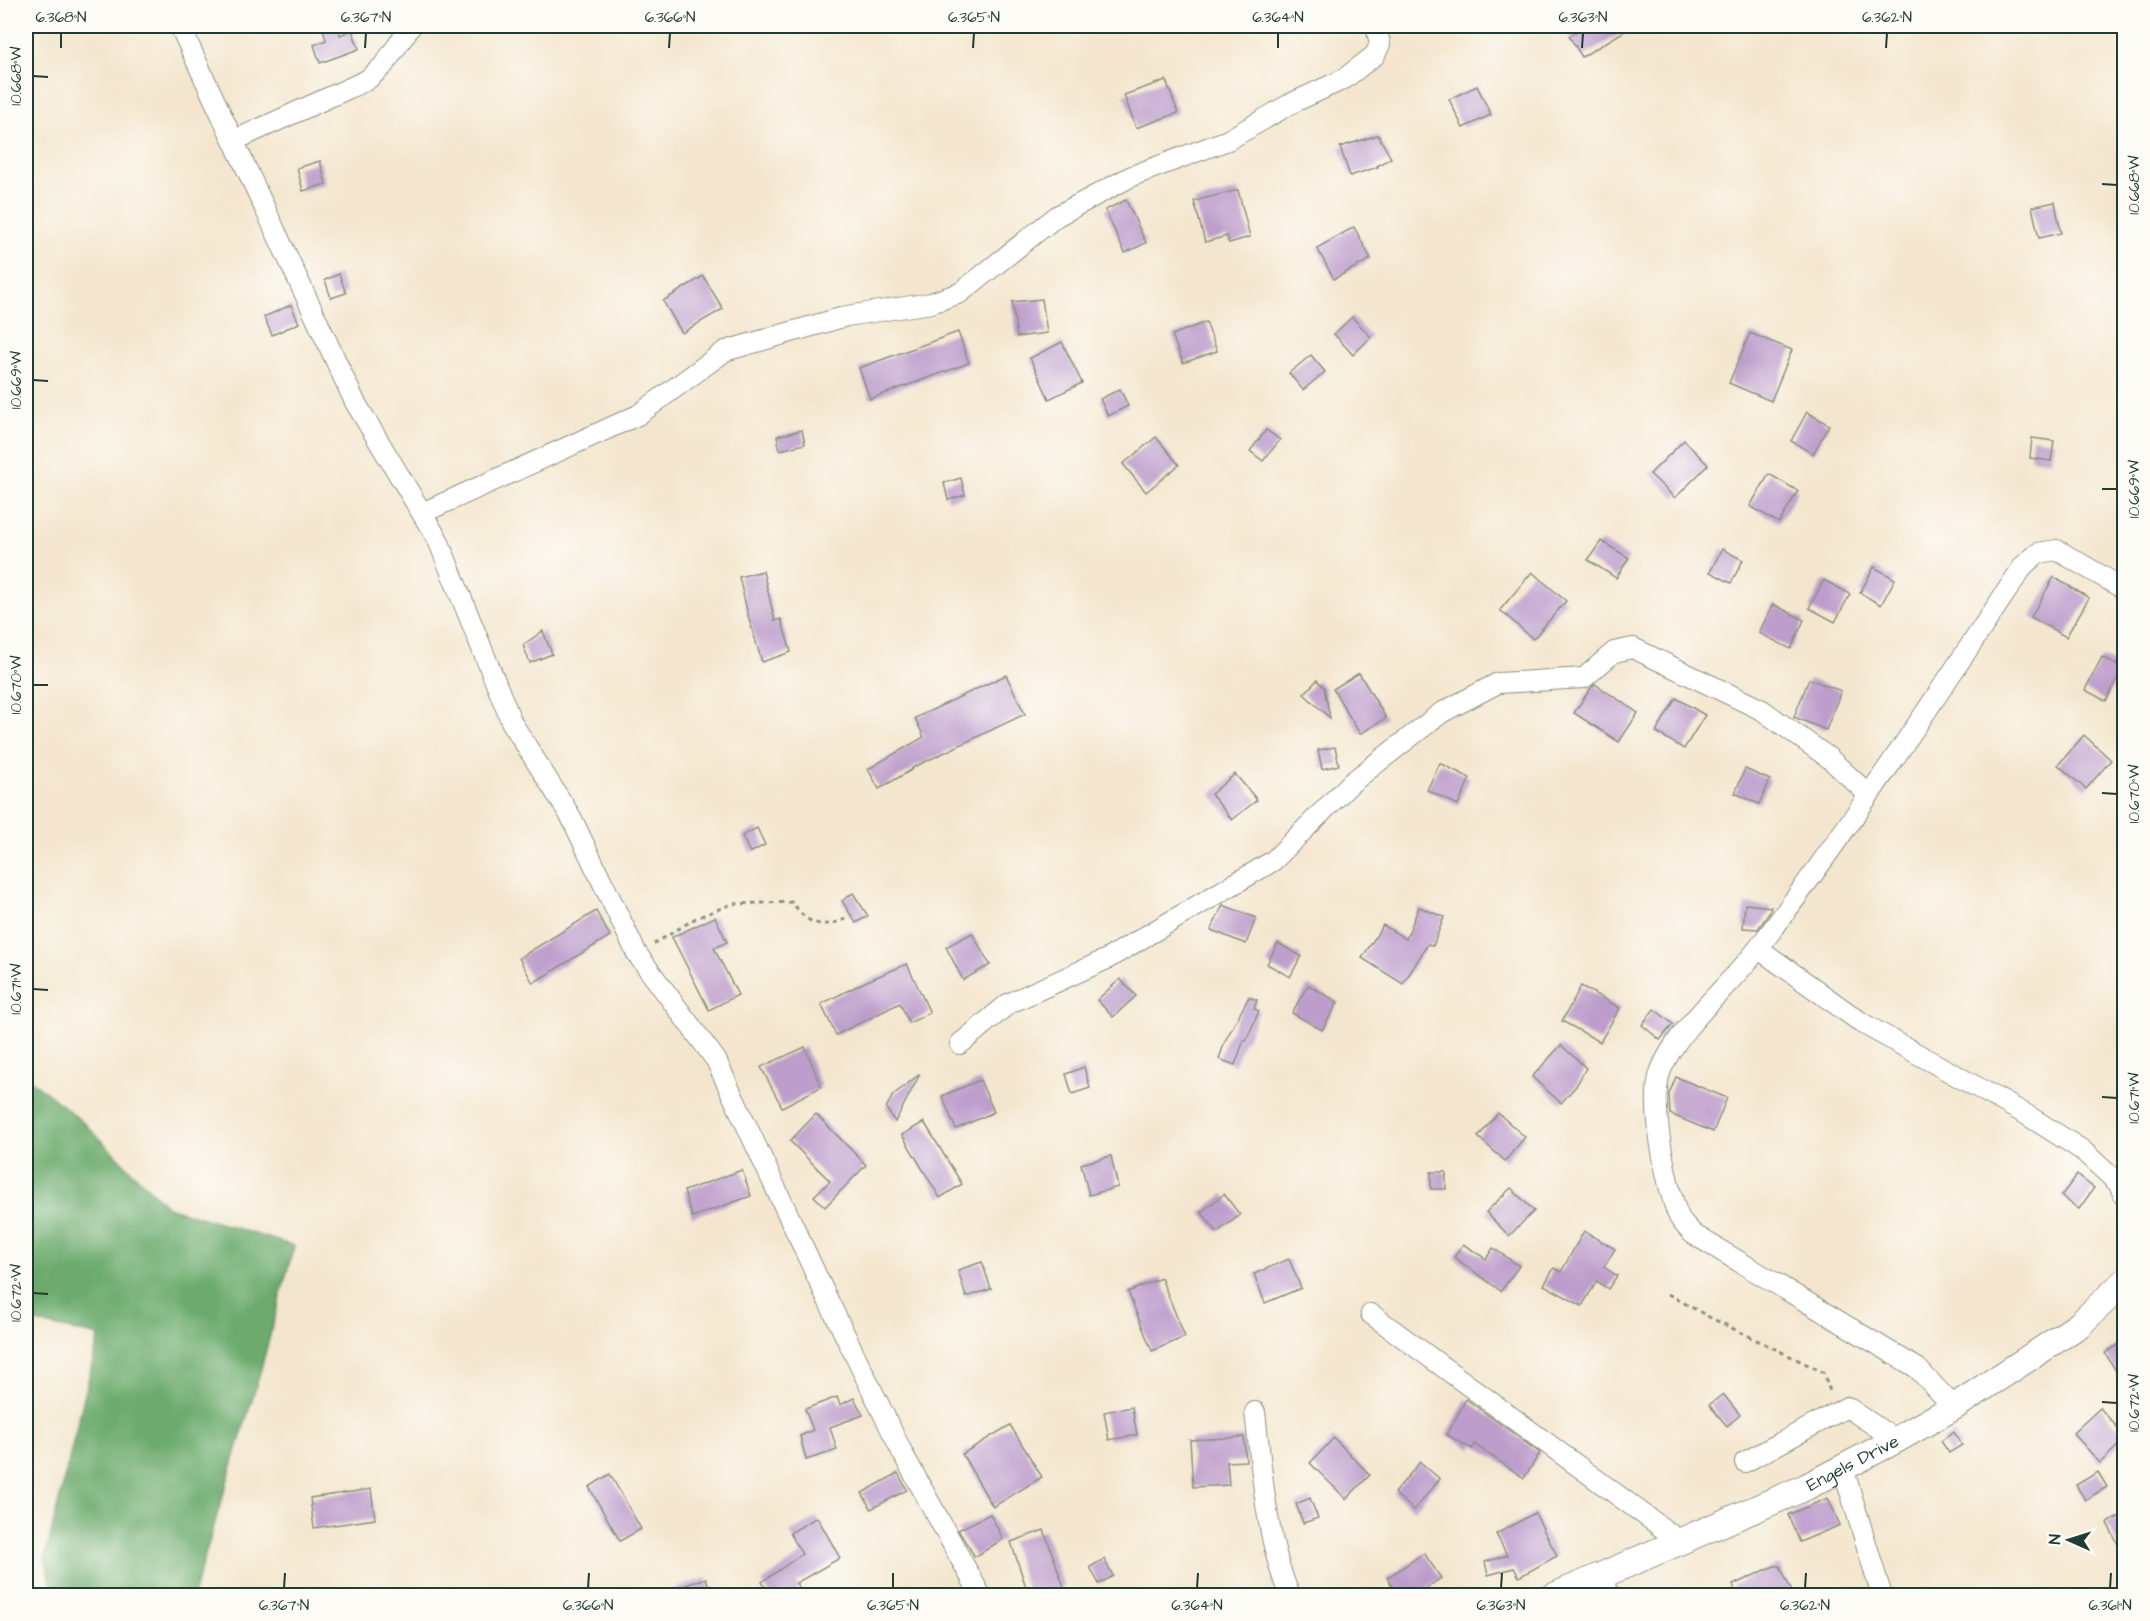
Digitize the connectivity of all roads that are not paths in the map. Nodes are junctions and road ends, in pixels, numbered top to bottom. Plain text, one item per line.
1 (180, 26) edge
2 (411, 26) edge
3 (1376, 26) edge
4 (233, 141) junction
5 (422, 513) junction
6 (2124, 589) edge
7 (1869, 795) junction
8 (1759, 948) junction
9 (960, 1044) dead end
10 (2124, 1196) edge
11 (2124, 1282) edge
12 (1371, 1314) dead end
13 (1954, 1407) junction
14 (1255, 1412) dead end
15 (1896, 1440) junction
16 (1744, 1462) dead end
17 (1843, 1468) junction
18 (1680, 1541) junction
19 (1605, 1585) edge
20 (981, 1596) edge
21 (1290, 1596) edge
22 (1554, 1596) edge
23 (1882, 1596) edge

1 - 4 street
2 - 4 street
3 - 5 street
4 - 5 street
5 - 20 street
6 - 7 street
7 - 8 street
7 - 9 street
8 - 10 street
8 - 13 street
11 - 13 street, Engels Drive
12 - 18 street
13 - 15 street, Engels Drive
14 - 21 street
15 - 16 street
15 - 17 street, Engels Drive
17 - 18 street, Engels Drive
17 - 23 street
18 - 19 street, Engels Drive
19 - 22 street, Engels Drive

